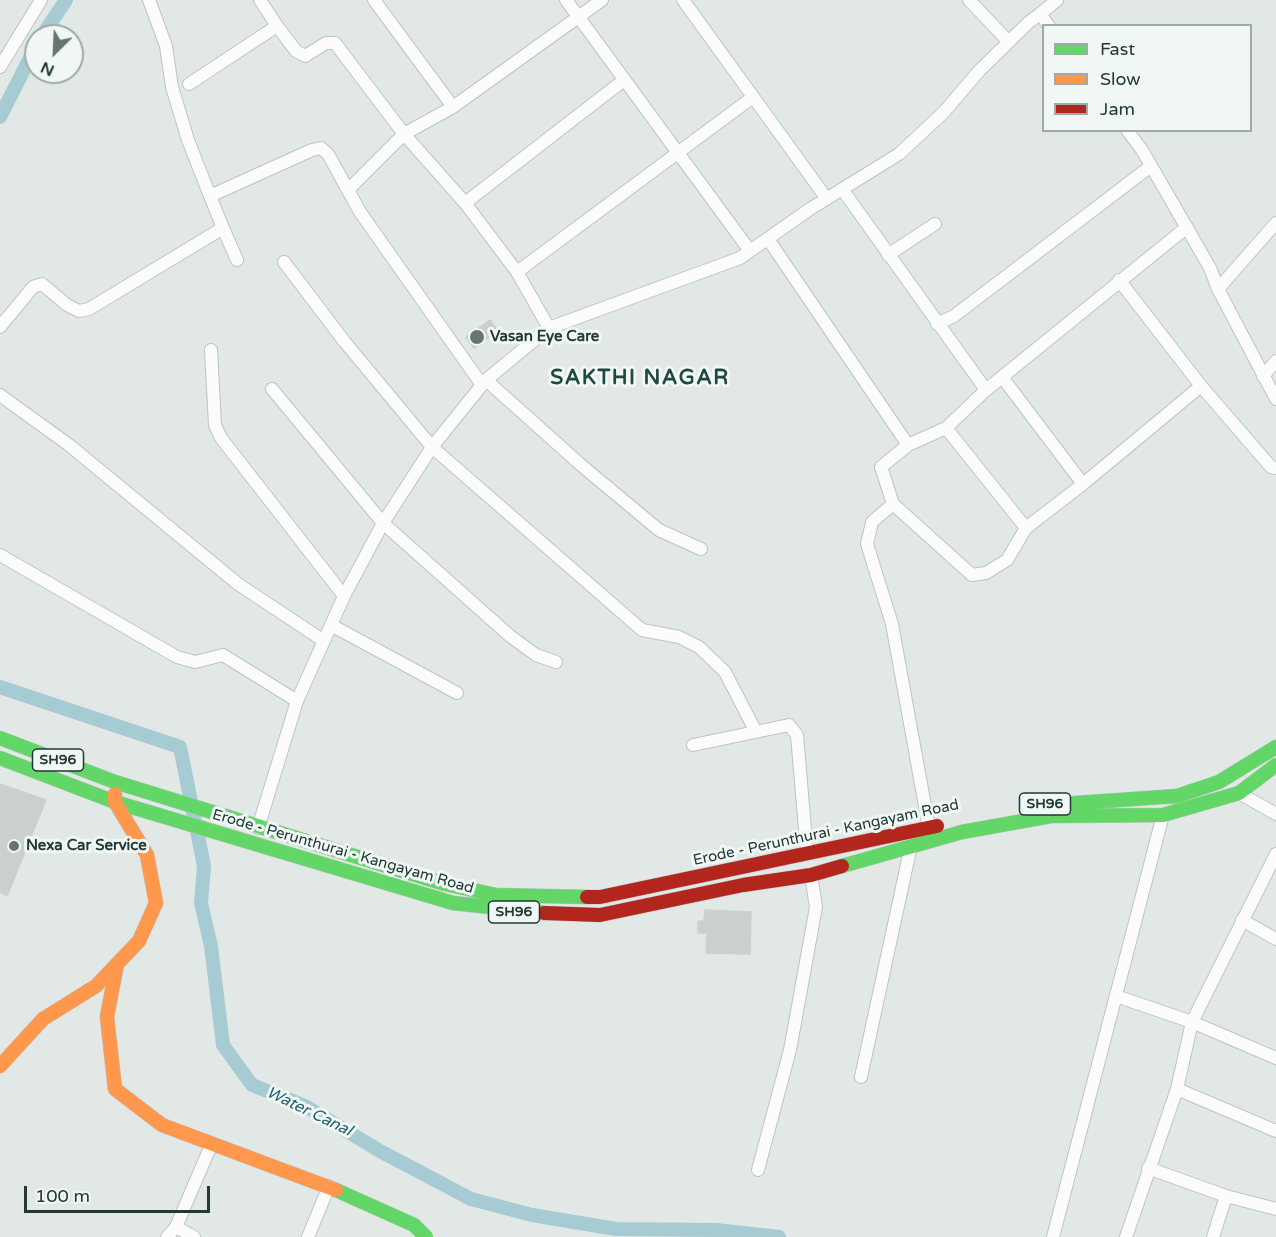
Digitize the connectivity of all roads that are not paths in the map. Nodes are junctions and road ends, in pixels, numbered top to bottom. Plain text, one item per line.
1 (41, 0) edge
2 (149, 0) edge
3 (260, 0) edge
4 (374, 0) edge
5 (566, 0) edge
6 (602, 0) edge
7 (683, 0) edge
8 (969, 0) edge
9 (1057, 0) edge
10 (1040, 14) junction
11 (579, 18) junction
12 (1048, 24) edge
13 (277, 26) junction
14 (1009, 42) junction
15 (0, 66) edge
16 (624, 80) junction
17 (189, 84) dead end
18 (753, 97) junction
19 (453, 106) junction
20 (1128, 132) edge
21 (404, 134) junction
22 (678, 154) junction
23 (1152, 166) junction
24 (842, 189) junction
25 (348, 190) junction
26 (210, 196) junction
27 (826, 199) junction
28 (465, 203) junction
29 (1276, 223) edge
30 (935, 224) dead end
31 (1187, 227) junction
32 (223, 228) junction
33 (768, 239) junction
34 (750, 251) junction
35 (888, 255) junction
36 (237, 260) dead end
37 (284, 262) dead end
38 (516, 272) junction
39 (1119, 280) junction
40 (1218, 289) junction
41 (937, 324) junction
42 (0, 327) edge
43 (549, 328) junction
44 (211, 350) dead end
45 (1276, 361) edge
46 (1263, 376) junction
47 (1002, 377) junction
48 (484, 383) junction
49 (1201, 386) junction
50 (272, 389) dead end
51 (986, 390) junction
52 (0, 395) edge
53 (1276, 399) edge
54 (946, 428) junction
55 (908, 445) junction
56 (432, 447) junction
57 (1276, 468) edge
58 (1083, 484) junction
59 (893, 504) junction
60 (383, 523) junction
61 (1026, 528) junction
62 (701, 549) dead end
63 (0, 555) edge
64 (344, 596) junction
65 (331, 625) junction
66 (324, 641) junction
67 (556, 662) dead end
68 (457, 693) dead end
69 (297, 701) junction
70 (756, 732) junction
71 (0, 738) edge
72 (693, 745) dead end
73 (1276, 747) edge
74 (0, 758) edge
75 (1276, 765) edge
76 (115, 782) junction
77 (1239, 793) junction
78 (115, 802) junction
79 (1276, 814) edge
80 (1163, 815) junction
81 (258, 828) junction
82 (929, 828) junction
83 (911, 846) junction
84 (807, 853) junction
85 (1276, 854) edge
86 (811, 874) junction
87 (580, 897) junction
88 (579, 914) junction
89 (1242, 920) junction
90 (1276, 939) edge
91 (117, 964) junction
92 (1116, 996) junction
93 (1192, 1022) junction
94 (1276, 1058) edge
95 (0, 1066) edge
96 (861, 1077) dead end
97 (1177, 1089) junction
98 (1276, 1131) edge
99 (213, 1143) junction
100 (1148, 1168) junction
101 (758, 1170) dead end
102 (329, 1186) junction
103 (1226, 1196) junction
104 (1276, 1209) edge
105 (176, 1227) junction
106 (167, 1237) edge
107 (194, 1237) edge
108 (308, 1237) edge
109 (426, 1237) edge
110 (1053, 1237) edge
111 (1126, 1237) edge
112 (1213, 1237) edge

1 - 15 street
2 - 26 street
3 - 13 street
4 - 19 street
5 - 11 street
6 - 11 street
7 - 18 street
8 - 14 street
9 - 10 street
10 - 12 street
10 - 14 street
11 - 16 street
11 - 19 street
13 - 17 street
13 - 21 street
14 - 24 street
16 - 22 street
16 - 28 street
18 - 22 street
18 - 27 street
19 - 21 street
20 - 23 street
21 - 25 street
21 - 28 street
22 - 34 street
22 - 38 street
23 - 31 street
23 - 41 street
24 - 27 street
24 - 35 street
25 - 26 street
25 - 48 street
26 - 32 street
27 - 33 street
28 - 38 street
29 - 40 street
30 - 35 street
31 - 39 street
31 - 40 street
32 - 36 street
32 - 42 street
33 - 34 street
33 - 55 street
34 - 43 street
35 - 41 street
37 - 56 street
38 - 43 street
39 - 47 street
39 - 49 street
40 - 46 street
41 - 51 street
43 - 48 street
44 - 64 street
45 - 46 street
46 - 53 street
47 - 51 street
47 - 58 street
48 - 56 street
48 - 62 street
49 - 57 street
49 - 58 street
50 - 60 street
51 - 54 street
52 - 66 street
54 - 55 street
54 - 61 street
55 - 59 street
56 - 60 street
56 - 70 street
58 - 61 street
59 - 61 street
59 - 82 street
60 - 64 street
60 - 67 street
63 - 69 street
64 - 65 street
65 - 66 street
65 - 68 street
66 - 69 street
69 - 81 street
70 - 72 street
70 - 84 street
71 - 76 main road, Erode - Perunthurai - Kangayam Road / SH96
73 - 82 main road, Erode - Perunthurai - Kangayam Road / SH96
74 - 78 main road, Erode - Perunthurai - Kangayam Road / SH96
75 - 77 main road, Erode - Perunthurai - Kangayam Road / SH96
76 - 78 main road
76 - 81 main road, Erode - Perunthurai - Kangayam Road / SH96
77 - 79 street
77 - 80 main road, Erode - Perunthurai - Kangayam Road / SH96
78 - 88 main road, Erode - Perunthurai - Kangayam Road / SH96
78 - 91 main road
80 - 83 main road, Erode - Perunthurai - Kangayam Road / SH96
80 - 92 street
81 - 87 main road, Erode - Perunthurai - Kangayam Road / SH96
82 - 84 main road, Erode - Perunthurai - Kangayam Road / SH96
83 - 86 main road, Erode - Perunthurai - Kangayam Road / SH96
83 - 96 street
84 - 87 main road, Erode - Perunthurai - Kangayam Road / SH96
85 - 89 street
86 - 88 main road, Erode - Perunthurai - Kangayam Road / SH96
86 - 101 street
87 - 88 main road
89 - 90 street
89 - 93 street
91 - 95 main road
91 - 99 main road
92 - 93 street
92 - 110 street
93 - 94 street
93 - 97 street
97 - 98 street
97 - 100 street
99 - 102 main road
99 - 105 street
100 - 103 street
100 - 111 street
102 - 108 street
102 - 109 main road
103 - 104 street
103 - 112 street
105 - 106 street
105 - 107 street

